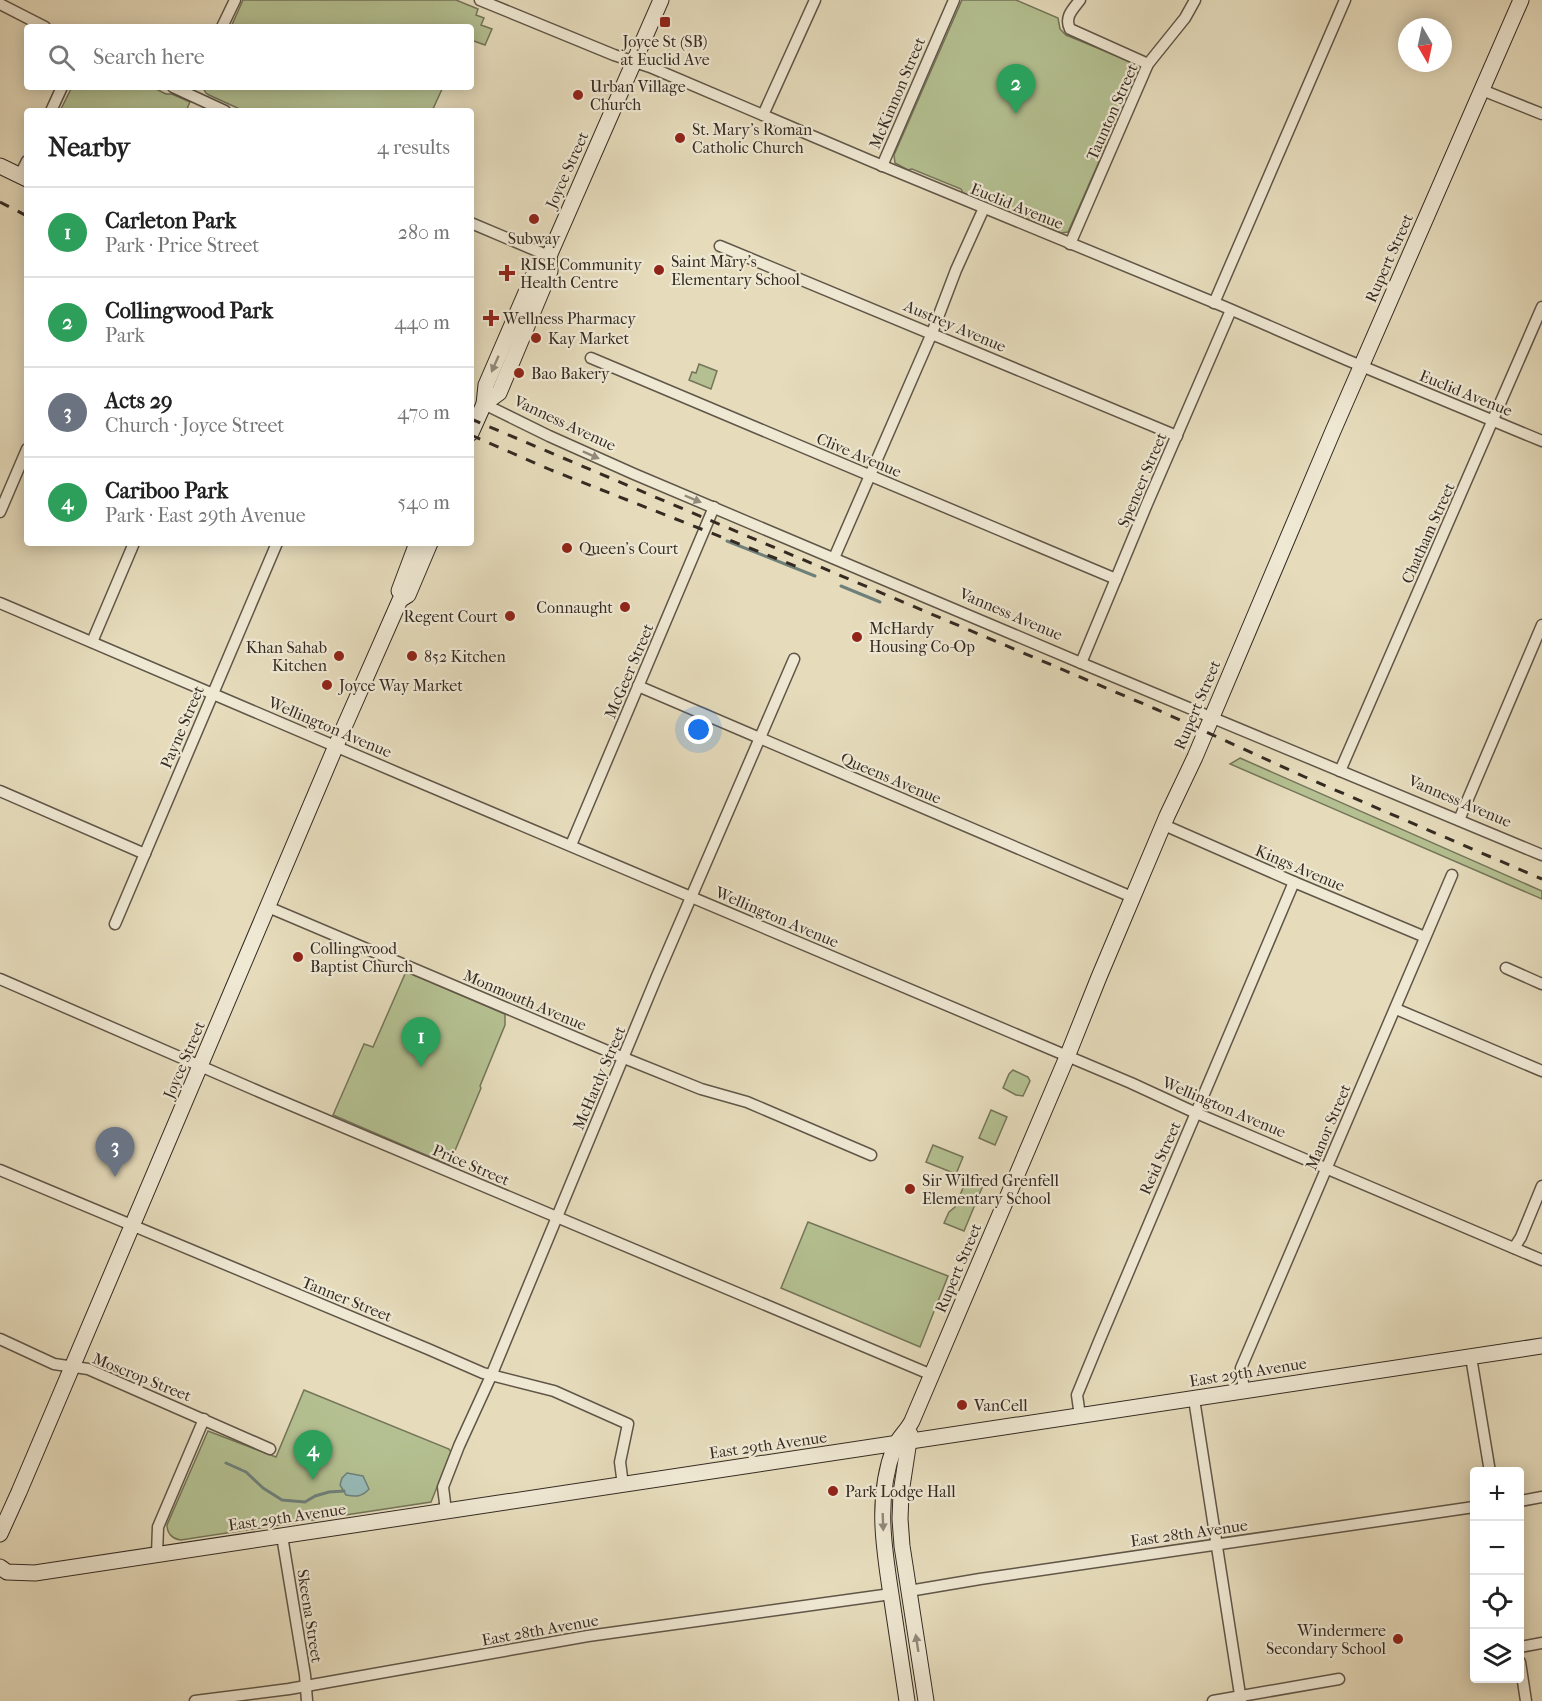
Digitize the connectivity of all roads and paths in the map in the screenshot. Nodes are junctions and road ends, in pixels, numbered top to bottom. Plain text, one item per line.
1 (235, 0) edge
2 (480, 0) edge
3 (661, 0) edge
4 (814, 0) edge
5 (954, 0) edge
6 (1080, 0) edge
7 (1195, 0) edge
8 (1345, 0) edge
9 (1521, 0) edge
10 (0, 4) edge
11 (39, 24) edge
12 (223, 24) edge
13 (635, 62) junction
14 (1148, 64) junction
15 (61, 90) edge
16 (1482, 90) junction
17 (194, 91) edge
18 (52, 108) edge
19 (220, 108) edge
20 (1542, 114) edge
21 (763, 115) junction
22 (0, 166) edge
23 (882, 166) junction
24 (23, 177) edge
25 (984, 208) junction
26 (474, 224) edge
27 (1070, 244) junction
28 (720, 246) dead end
29 (549, 256) junction
30 (1214, 303) junction
31 (1542, 307) edge
32 (1232, 310) junction
33 (932, 333) junction
34 (591, 358) dead end
35 (1362, 366) junction
36 (478, 400) edge
37 (474, 419) edge
38 (1493, 420) junction
39 (1177, 436) junction
40 (1542, 441) edge
41 (24, 455) edge
42 (870, 476) junction
43 (714, 507) junction
44 (0, 512) edge
45 (133, 546) edge
46 (276, 546) edge
47 (416, 546) edge
48 (429, 546) edge
49 (834, 558) junction
50 (1116, 579) junction
51 (400, 600) junction
52 (0, 603) edge
53 (1542, 625) edge
54 (92, 642) junction
55 (794, 659) dead end
56 (1081, 663) junction
57 (638, 686) junction
58 (213, 693) junction
59 (1211, 718) junction
60 (760, 738) junction
61 (336, 747) junction
62 (1340, 771) junction
63 (0, 791) edge
64 (1459, 820) junction
65 (1164, 825) junction
66 (571, 845) junction
67 (145, 854) junction
68 (1542, 855) edge
69 (1452, 875) dead end
70 (1293, 882) junction
71 (1132, 897) junction
72 (692, 898) junction
73 (268, 907) junction
74 (115, 924) dead end
75 (1425, 937) junction
76 (1506, 968) dead end
77 (0, 980) edge
78 (1542, 984) edge
79 (1396, 1010) junction
80 (1067, 1056) junction
81 (624, 1058) junction
82 (201, 1066) junction
83 (1542, 1071) edge
84 (1196, 1113) junction
85 (871, 1155) dead end
86 (1327, 1168) junction
87 (0, 1170) edge
88 (1542, 1186) edge
89 (557, 1218) junction
90 (133, 1226) junction
91 (1514, 1248) junction
92 (1542, 1260) edge
93 (0, 1339) edge
94 (1542, 1346) edge
95 (1471, 1357) junction
96 (72, 1367) junction
97 (932, 1375) junction
98 (491, 1376) junction
99 (1244, 1391) junction
100 (1194, 1399) junction
101 (1080, 1416) junction
102 (204, 1419) junction
103 (902, 1443) junction
104 (270, 1449) dead end
105 (1489, 1467) edge
106 (623, 1485) junction
107 (1542, 1497) edge
108 (1524, 1500) edge
109 (1470, 1508) edge
110 (446, 1511) junction
111 (0, 1534) edge
112 (282, 1536) junction
113 (1216, 1544) junction
114 (157, 1554) junction
115 (0, 1567) edge
116 (909, 1591) junction
117 (891, 1594) junction
118 (1542, 1643) edge
119 (1524, 1646) edge
120 (1339, 1679) dead end
121 (1523, 1683) edge
122 (306, 1685) junction
123 (1241, 1699) edge
124 (195, 1701) edge
125 (307, 1701) edge
126 (907, 1701) edge
127 (926, 1701) edge
128 (1214, 1701) edge
129 (1526, 1701) edge

1 - 12 street
2 - 13 street, Euclid Avenue
3 - 13 street, Joyce Street
4 - 21 street
5 - 23 street, McKinnon Street
6 - 14 street
7 - 14 street, Taunton Street
8 - 30 street
9 - 16 street, Rupert Street
10 - 11 street
13 - 21 street, Euclid Avenue
13 - 29 street, Joyce Street
14 - 27 street, Taunton Street
15 - 18 street
16 - 20 street
16 - 35 street, Rupert Street
17 - 19 street
21 - 23 street, Euclid Avenue
22 - 24 street
23 - 25 street, Euclid Avenue
25 - 27 street, Euclid Avenue
25 - 33 street
26 - 29 street
27 - 30 street, Euclid Avenue
28 - 33 street, Austrey Avenue
29 - 36 street, Joyce Street
30 - 32 street, Euclid Avenue
31 - 38 street, Chatham Street
32 - 35 street, Euclid Avenue
32 - 39 street, Spencer Street
33 - 39 street, Austrey Avenue
33 - 42 street
34 - 42 street, Clive Avenue
35 - 38 street, Euclid Avenue
35 - 59 street, Rupert Street
36 - 37 street, Joyce Street
36 -> 43 street, Vanness Avenue
38 - 40 street, Euclid Avenue
38 - 62 street, Chatham Street
39 - 50 street, Spencer Street
41 - 44 street
42 - 49 street
42 - 50 street, Clive Avenue
43 - 49 street, Vanness Avenue
43 - 57 street, McGeer Street
45 - 54 street
46 - 58 street, Payne Street
47 - 51 street, Joyce Street
48 - 51 street, Joyce Street
49 - 56 street, Vanness Avenue
50 - 56 street, Spencer Street
51 - 61 street, Joyce Street
52 - 54 street, Wellington Avenue
53 - 64 street
54 - 58 street, Wellington Avenue
55 - 60 street, McHardy Street
56 - 59 street, Vanness Avenue
57 - 60 street, Queens Avenue
57 - 66 street, McGeer Street
58 - 61 street, Wellington Avenue
58 - 67 street, Payne Street
59 - 62 street, Vanness Avenue
59 - 65 street, Rupert Street
60 - 71 street, Queens Avenue
60 - 72 street, McHardy Street
61 - 66 street, Wellington Avenue
61 - 73 street, Joyce Street
62 - 64 street, Vanness Avenue
63 - 67 street
64 - 68 street, Vanness Avenue
65 - 70 street, Kings Avenue
65 - 71 street, Rupert Street
66 - 72 street, Wellington Avenue
67 - 74 street, Payne Street
69 - 75 street, Manor Street
70 - 75 street, Kings Avenue
70 - 84 street, Reid Street
71 - 80 street, Rupert Street
72 - 80 street, Wellington Avenue
72 - 81 street, McHardy Street
73 - 81 street, Monmouth Avenue
73 - 82 street, Joyce Street
75 - 79 street, Manor Street
76 - 78 street
77 - 82 street, Price Street
79 - 83 street
79 - 86 street, Manor Street
80 - 84 street, Wellington Avenue
80 - 97 street, Rupert Street
81 - 85 street, Monmouth Avenue
81 - 89 street, McHardy Street
82 - 89 street, Price Street
82 - 90 street, Joyce Street
84 - 86 street, Wellington Avenue
84 - 101 street, Reid Street
86 - 91 street, Wellington Avenue
86 - 99 street, Manor Street
87 - 90 street, Tanner Street
88 - 91 street
89 - 97 street, Price Street
89 - 98 street, McHardy Street
90 - 96 street, Joyce Street
90 - 98 street, Tanner Street
91 - 92 street, Wellington Avenue
93 - 96 street, Moscrop Street
94 - 95 street, East 29th Avenue
95 - 99 street, East 29th Avenue
95 - 105 street
96 - 102 street, Moscrop Street
96 - 111 street, Joyce Street
97 - 103 street, Rupert Street
98 - 106 street, Tanner Street
98 - 110 street, McHardy Street
99 - 100 street, East 29th Avenue
100 - 101 street, East 29th Avenue
100 - 113 street
101 - 103 street, East 29th Avenue
102 - 104 street, Moscrop Street
102 - 114 street
103 - 106 street, East 29th Avenue
103 - 116 street, Rupert Street
103 -> 117 street, Rupert Street
106 - 110 street, East 29th Avenue
107 - 108 street
109 - 113 street, East 28th Avenue
110 - 112 street, East 29th Avenue
112 - 114 street, East 29th Avenue
112 - 122 street, Skeena Street
113 - 116 street, East 28th Avenue
113 - 123 street
114 - 115 street, East 29th Avenue
127 -> 116 street, Rupert Street
117 - 122 street, East 28th Avenue
117 - 126 street, Rupert Street
118 - 119 street
120 - 123 street
121 - 129 street
122 - 124 street, East 28th Avenue
122 - 125 street, Skeena Street
123 - 128 street

